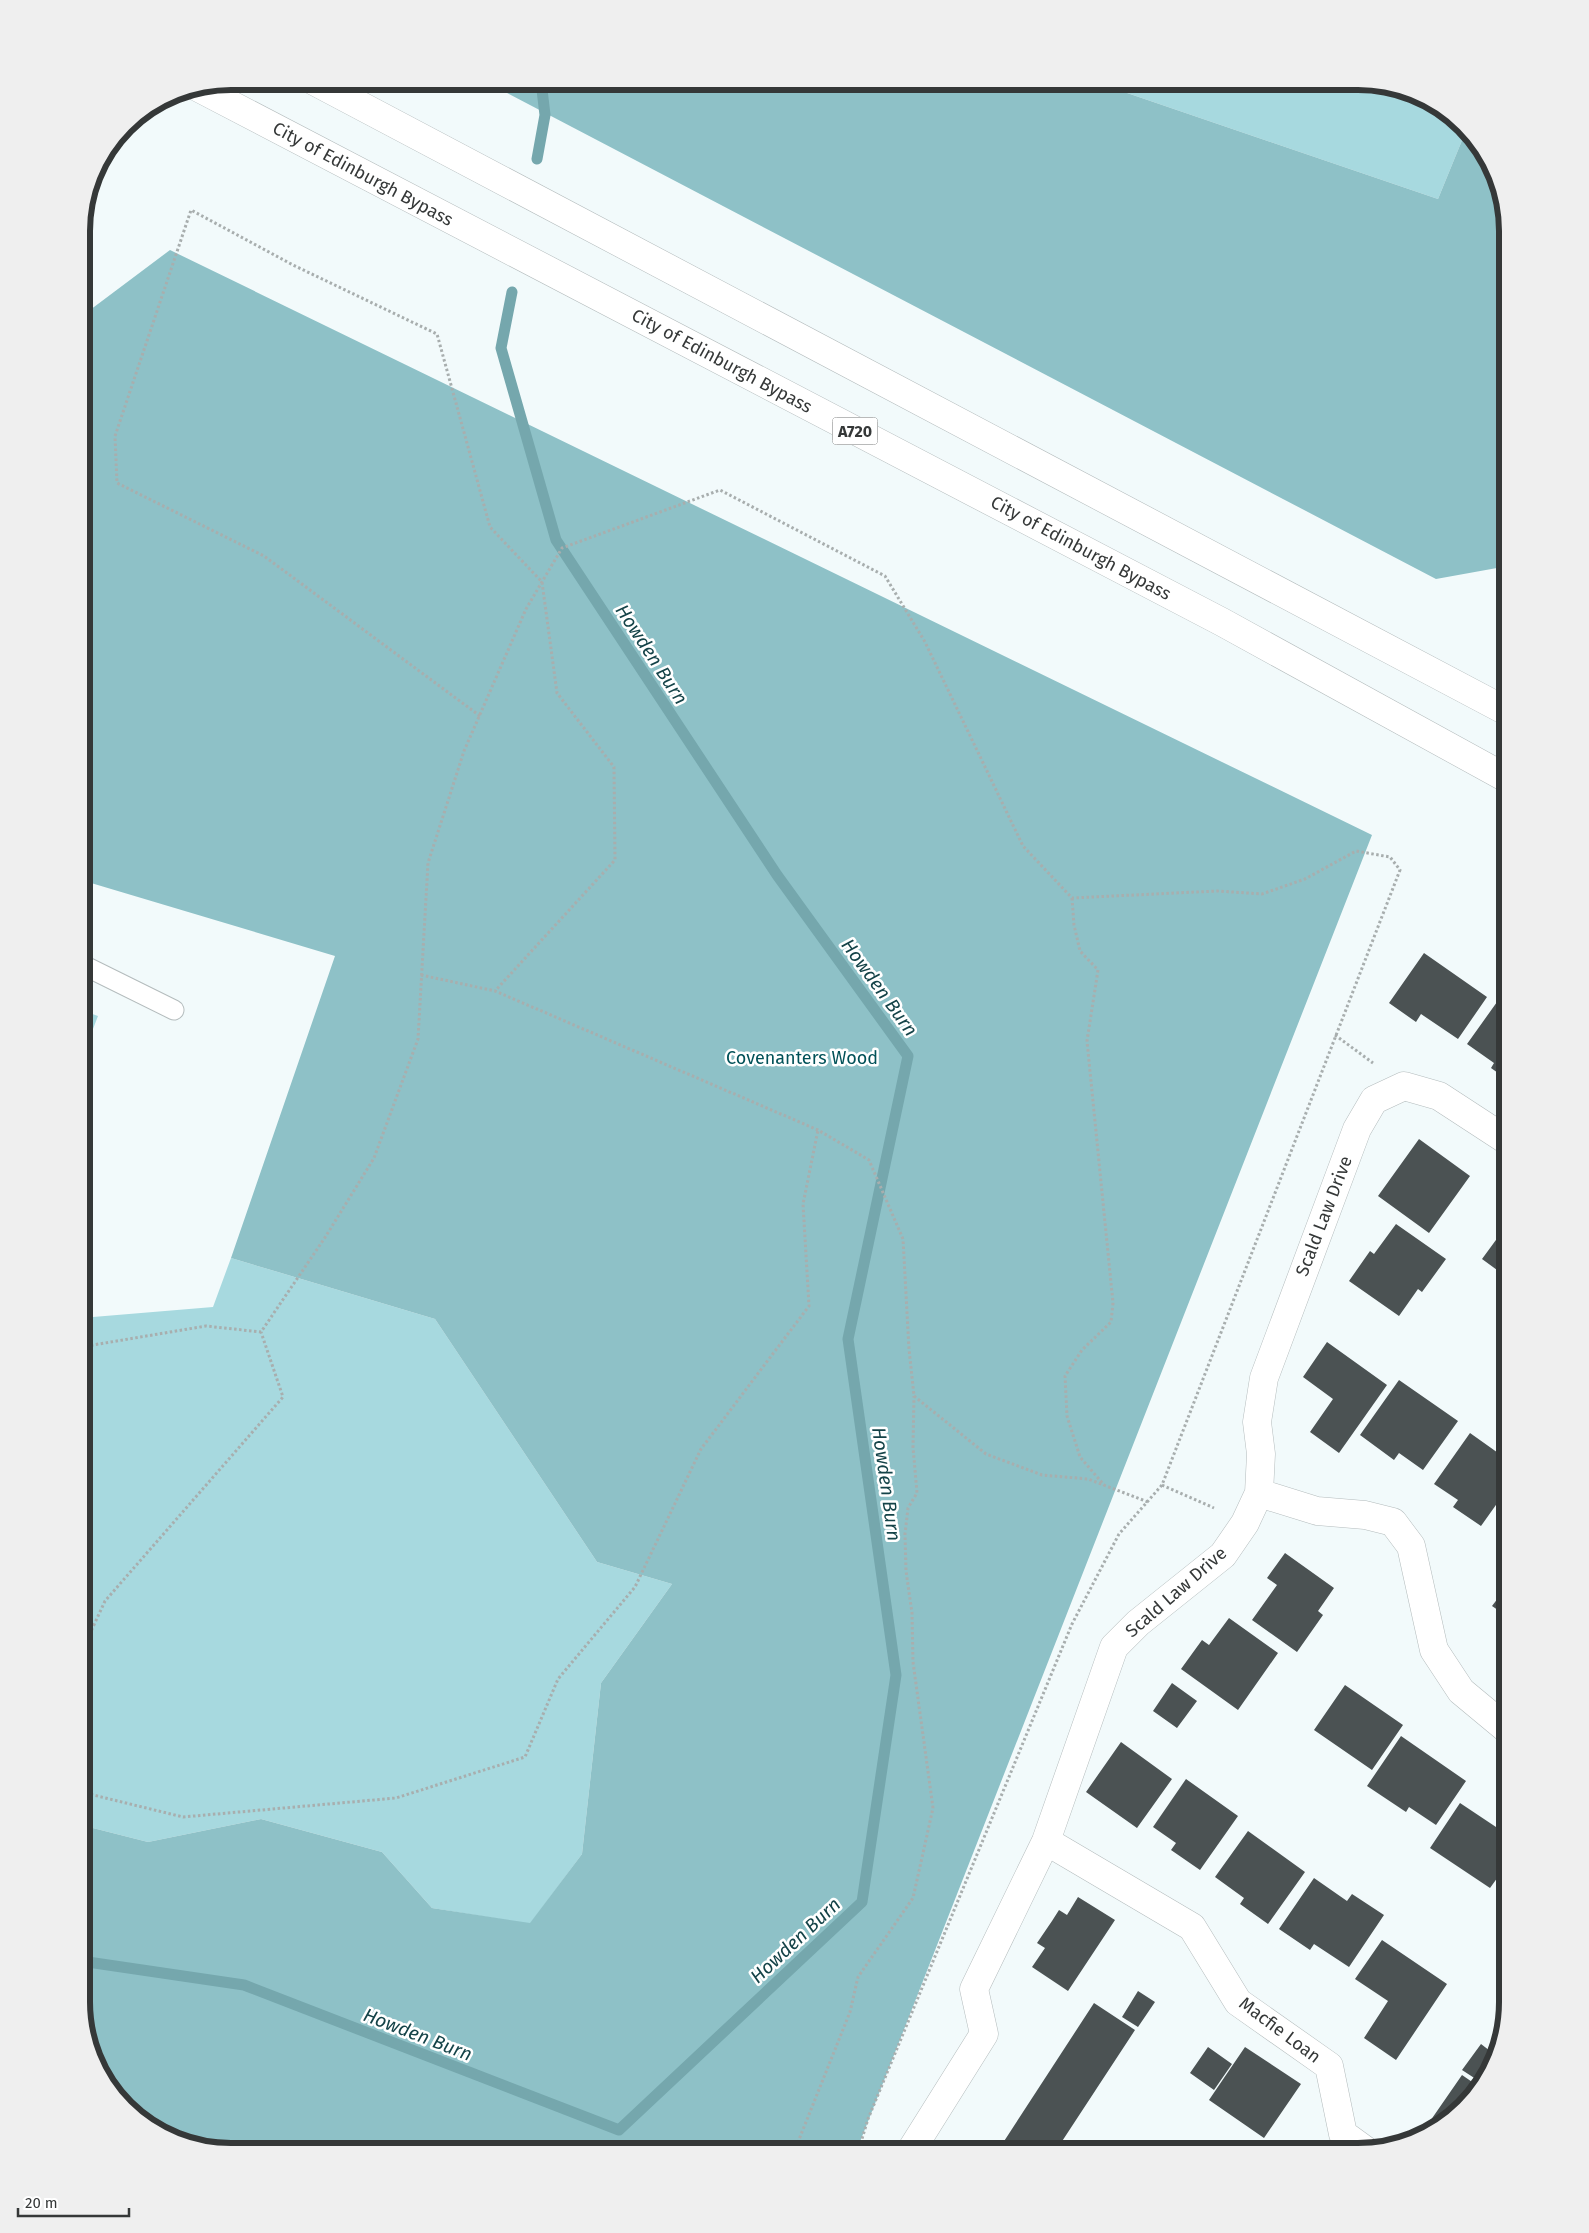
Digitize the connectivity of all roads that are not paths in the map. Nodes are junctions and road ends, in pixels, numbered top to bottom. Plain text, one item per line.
1 (331, 90) edge
2 (207, 92) edge
3 (1499, 707) edge
4 (1499, 774) edge
5 (90, 968) edge
6 (174, 1010) dead end
7 (1499, 1135) edge
8 (1259, 1493) junction
9 (1499, 1723) edge
10 (1046, 1841) junction
11 (916, 2143) edge
12 (1355, 2143) edge

1 - 3 main road
2 - 4 main road, City of Edinburgh Bypass / A720
5 - 6 lane
7 - 8 main road, Scald Law Drive
8 - 9 main road
8 - 10 main road, Scald Law Drive
10 - 11 main road, Scald Law Drive
10 - 12 main road, Macfie Loan

